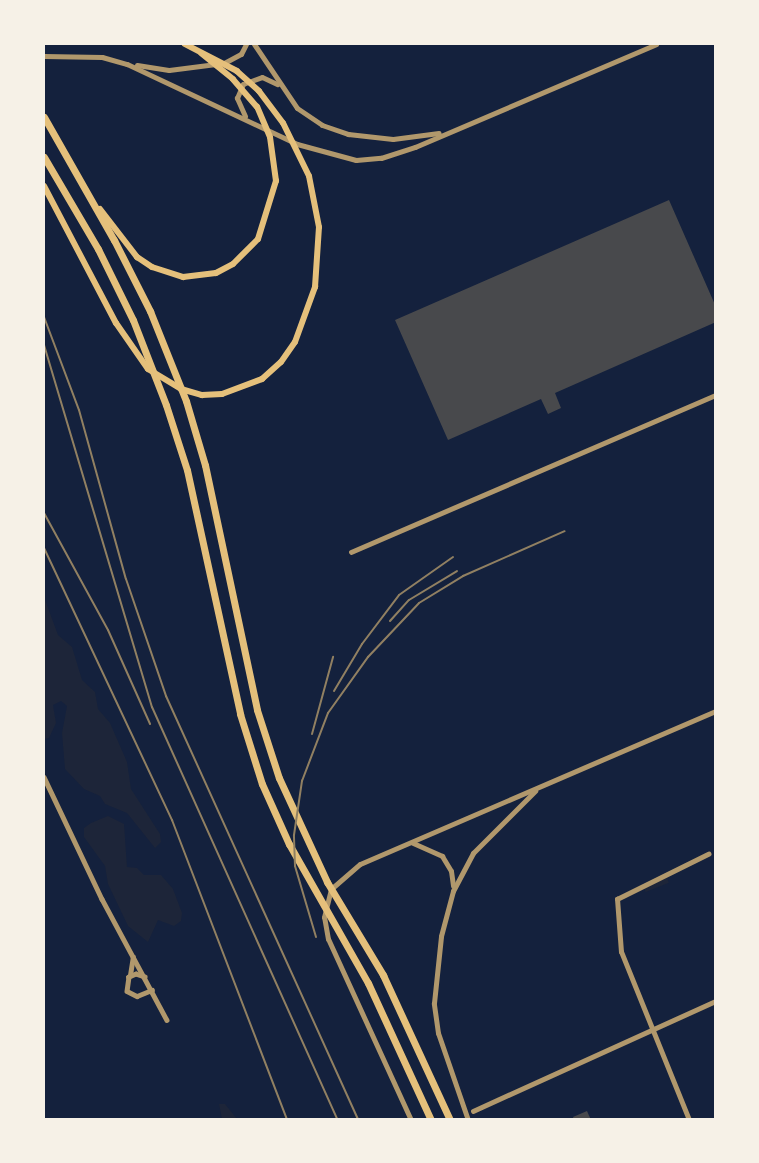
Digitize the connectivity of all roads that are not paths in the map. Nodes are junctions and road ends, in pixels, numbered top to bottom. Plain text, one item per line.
1 (246, 44) edge
2 (254, 44) edge
3 (656, 44) edge
4 (188, 45) edge
5 (44, 56) edge
6 (127, 64) junction
7 (281, 88) junction
8 (44, 117) edge
9 (257, 123) junction
10 (446, 132) junction
11 (44, 157) edge
12 (44, 186) edge
13 (87, 192) junction
14 (716, 395) edge
15 (351, 552) dead end
16 (716, 711) edge
17 (44, 777) edge
18 (539, 787) junction
19 (410, 842) junction
20 (708, 854) dead end
21 (453, 891) junction
22 (131, 952) junction
23 (129, 977) junction
24 (147, 979) junction
25 (152, 990) junction
26 (716, 1000) edge
27 (167, 1020) dead end
28 (652, 1028) junction
29 (473, 1111) dead end
30 (411, 1119) edge
31 (431, 1119) edge
32 (450, 1119) edge
33 (468, 1119) edge
34 (689, 1119) edge

1 - 6 street
2 - 7 street
3 - 10 street
4 - 12 main road
4 - 13 main road
5 - 6 street
6 - 9 street
7 - 9 street
7 - 10 street
8 - 13 main road
9 - 10 street
11 - 31 main road
13 - 32 main road
14 - 15 street
16 - 18 street
17 - 22 street
18 - 19 street
18 - 21 street
19 - 21 street
19 - 30 street
20 - 28 street
21 - 33 street
22 - 23 street
22 - 24 street
23 - 24 street
23 - 25 street
24 - 25 street
25 - 27 street
26 - 28 street
28 - 29 street
28 - 34 street

